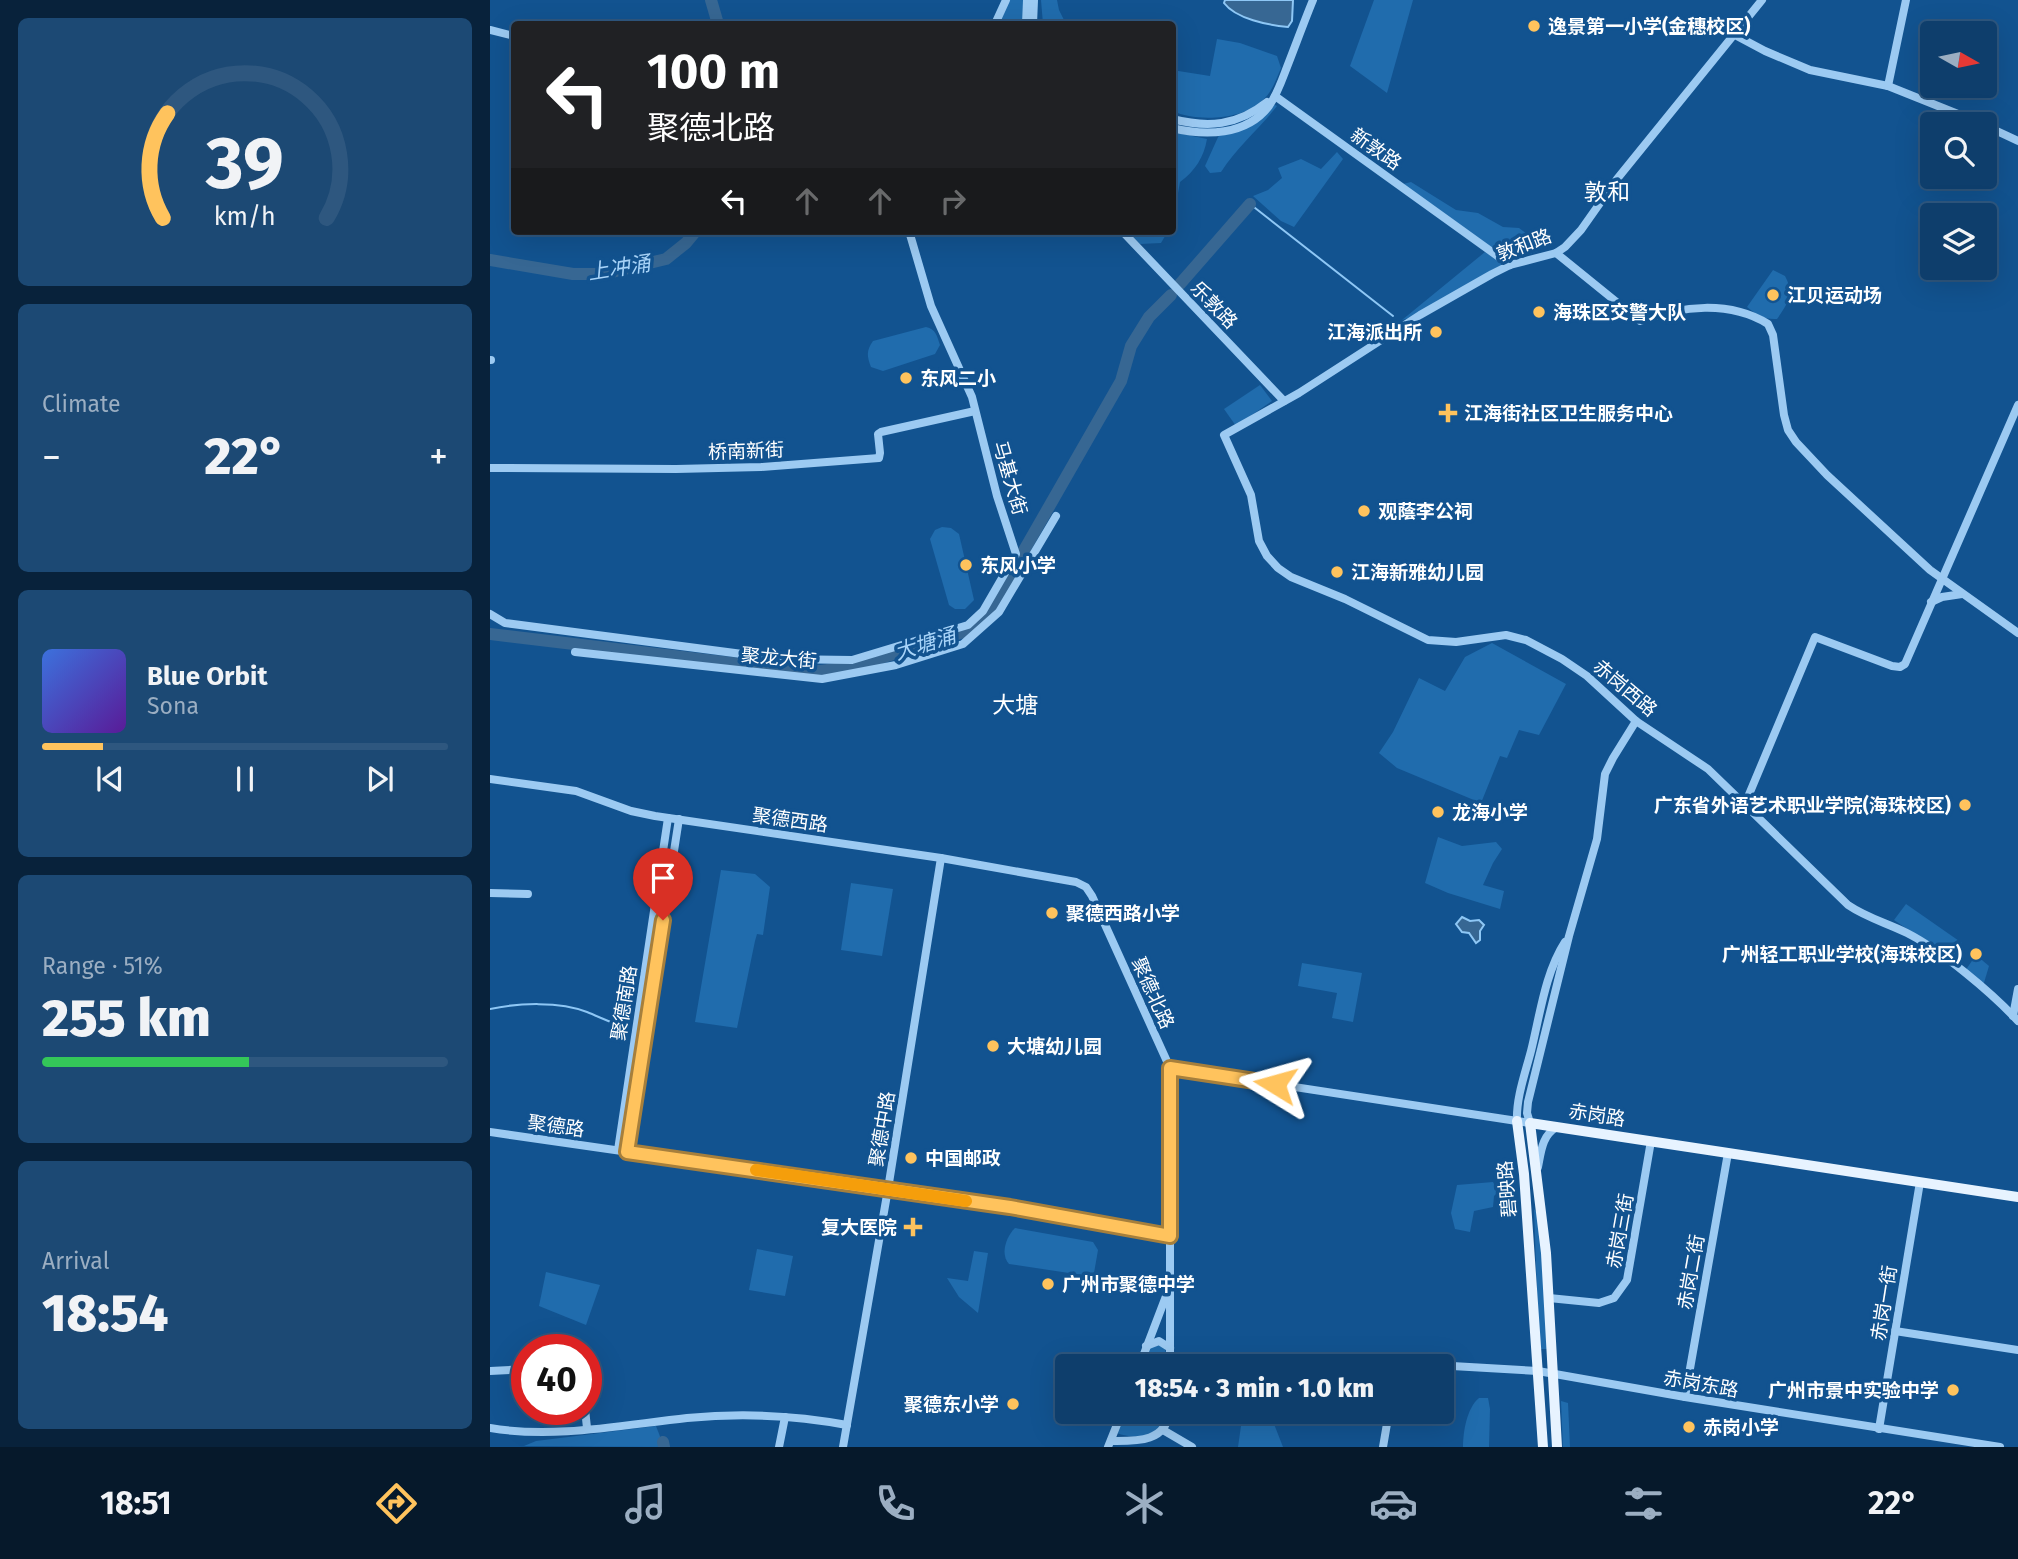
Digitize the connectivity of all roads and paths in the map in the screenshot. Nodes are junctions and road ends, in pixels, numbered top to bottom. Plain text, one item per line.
1 (1006, 0) edge
2 (1027, 0) edge
3 (1034, 0) edge
4 (1313, 0) edge
5 (1762, 0) edge
6 (1906, 0) edge
7 (996, 21) edge
8 (1026, 21) edge
9 (1033, 21) edge
10 (490, 30) edge
11 (511, 35) edge
12 (1735, 36) junction
13 (1888, 86) junction
14 (1275, 96) junction
15 (1952, 112) edge
16 (1176, 121) edge
17 (1176, 129) edge
18 (1997, 131) edge
19 (2018, 141) edge
20 (910, 235) edge
21 (1126, 235) edge
22 (1556, 253) junction
23 (1510, 265) junction
24 (1284, 401) junction
25 (2018, 405) edge
26 (975, 411) junction
27 (1224, 435) joint
28 (490, 468) edge
29 (1056, 516) dead end
30 (1941, 579) junction
31 (1962, 594) junction
32 (1931, 603) junction
33 (490, 614) edge
34 (2018, 633) edge
35 (575, 652) dead end
36 (1636, 721) junction
37 (490, 779) edge
38 (1745, 804) junction
39 (668, 818) junction
40 (679, 819) junction
41 (941, 858) junction
42 (1086, 887) joint
43 (490, 893) edge
44 (528, 894) dead end
45 (1569, 936) junction
46 (2018, 989) edge
47 (2016, 1019) edge
48 (1170, 1068) junction
49 (1517, 1121) junction
50 (1530, 1123) junction
51 (1558, 1127) junction
52 (490, 1132) edge
53 (1651, 1141) junction
54 (618, 1150) junction
55 (627, 1152) junction
56 (1728, 1153) junction
57 (1537, 1177) junction
58 (1920, 1182) junction
59 (888, 1189) junction
60 (2018, 1197) edge
61 (1170, 1236) junction
62 (1170, 1285) junction
63 (1549, 1298) junction
64 (1895, 1331) junction
65 (1146, 1346) junction
66 (1170, 1348) junction
67 (2018, 1350) edge
68 (1143, 1354) edge
69 (1170, 1354) edge
70 (1454, 1368) edge
71 (511, 1370) edge
72 (490, 1371) edge
73 (1538, 1371) junction
74 (1553, 1374) junction
75 (1685, 1397) junction
76 (785, 1417) junction
77 (1118, 1424) edge
78 (1166, 1424) edge
79 (1387, 1424) edge
80 (587, 1425) edge
81 (847, 1425) junction
82 (490, 1427) edge
83 (587, 1428) junction
84 (1880, 1429) junction
85 (1163, 1430) junction
86 (1110, 1444) edge
87 (779, 1447) edge
88 (843, 1447) edge
89 (1192, 1447) edge
90 (1384, 1447) edge
91 (1543, 1447) edge
92 (1557, 1447) edge
93 (2000, 1447) edge

1 - 7 street
2 - 8 street
3 - 9 street
4 - 14 street
5 - 12 street, 敦和路
6 - 13 street
10 - 11 street
12 - 13 street
12 - 22 street, 敦和路
13 - 15 street
14 - 16 street
14 - 17 street
14 - 23 street, 新敦路
18 - 19 street
20 - 26 street, 马基大街
21 - 24 street, 乐敦路
22 - 23 street, 敦和路
22 - 30 street
23 - 24 street, 敦和路
24 - 27 street, 敦和路
25 - 30 street
26 - 28 street, 桥南新街
26 - 33 street, 马基大街
27 - 36 street, 赤岗西路
29 - 35 street, 聚龙大街
30 - 31 street
30 - 32 street
31 - 32 street
31 - 34 street
32 - 38 street
36 - 38 street, 赤岗西路
36 - 45 street, 碧映路
37 - 39 street, 聚德西路
38 - 47 street, 赤岗西路
39 - 40 street, 聚德西路
39 - 54 street, 聚德南路
40 - 41 street, 聚德西路
40 - 55 street, 聚德南路
41 - 42 street, 聚德西路
41 - 59 street, 聚德中路
42 - 48 street, 聚德北路
43 - 44 street
45 - 49 street, 碧映路
45 - 50 street, 碧映路
46 - 47 street
48 - 49 street, 赤岗路
48 - 61 street, 聚德北路
49 - 50 street, 赤岗路
49 - 73 main road, 碧映路
50 - 51 main road, 赤岗路
50 - 57 main road, 碧映路
51 - 53 main road, 赤岗路
51 - 57 street
52 - 54 street, 聚德路
53 - 56 main road, 赤岗路
53 - 63 street, 赤岗三街
54 - 55 street, 聚德路
55 - 59 street
56 - 58 main road, 赤岗路
56 - 75 street, 赤岗二街
57 - 63 main road, 碧映路
58 - 60 main road, 赤岗路
58 - 64 street, 赤岗一街
59 - 61 street
59 - 81 street, 聚德中路
61 - 62 street, 聚德北路
62 - 65 street, 聚德北路
62 - 66 street, 聚德北路
63 - 74 main road, 碧映路
64 - 67 street
64 - 84 street, 赤岗一街
65 - 66 street
65 - 68 street, 聚德北路
66 - 69 street, 聚德北路
70 - 73 street, 赤岗东路
71 - 72 street
73 - 74 street, 赤岗东路
73 - 91 main road, 碧映路
74 - 75 street, 赤岗东路
74 - 92 main road, 碧映路
75 - 84 street, 赤岗东路
76 - 81 street
76 - 83 street
76 - 87 street
77 - 86 street
78 - 85 street
79 - 90 street
80 - 83 street
81 - 88 street, 聚德中路
82 - 83 street
84 - 93 street, 赤岗东路
85 - 86 street
85 - 89 street

